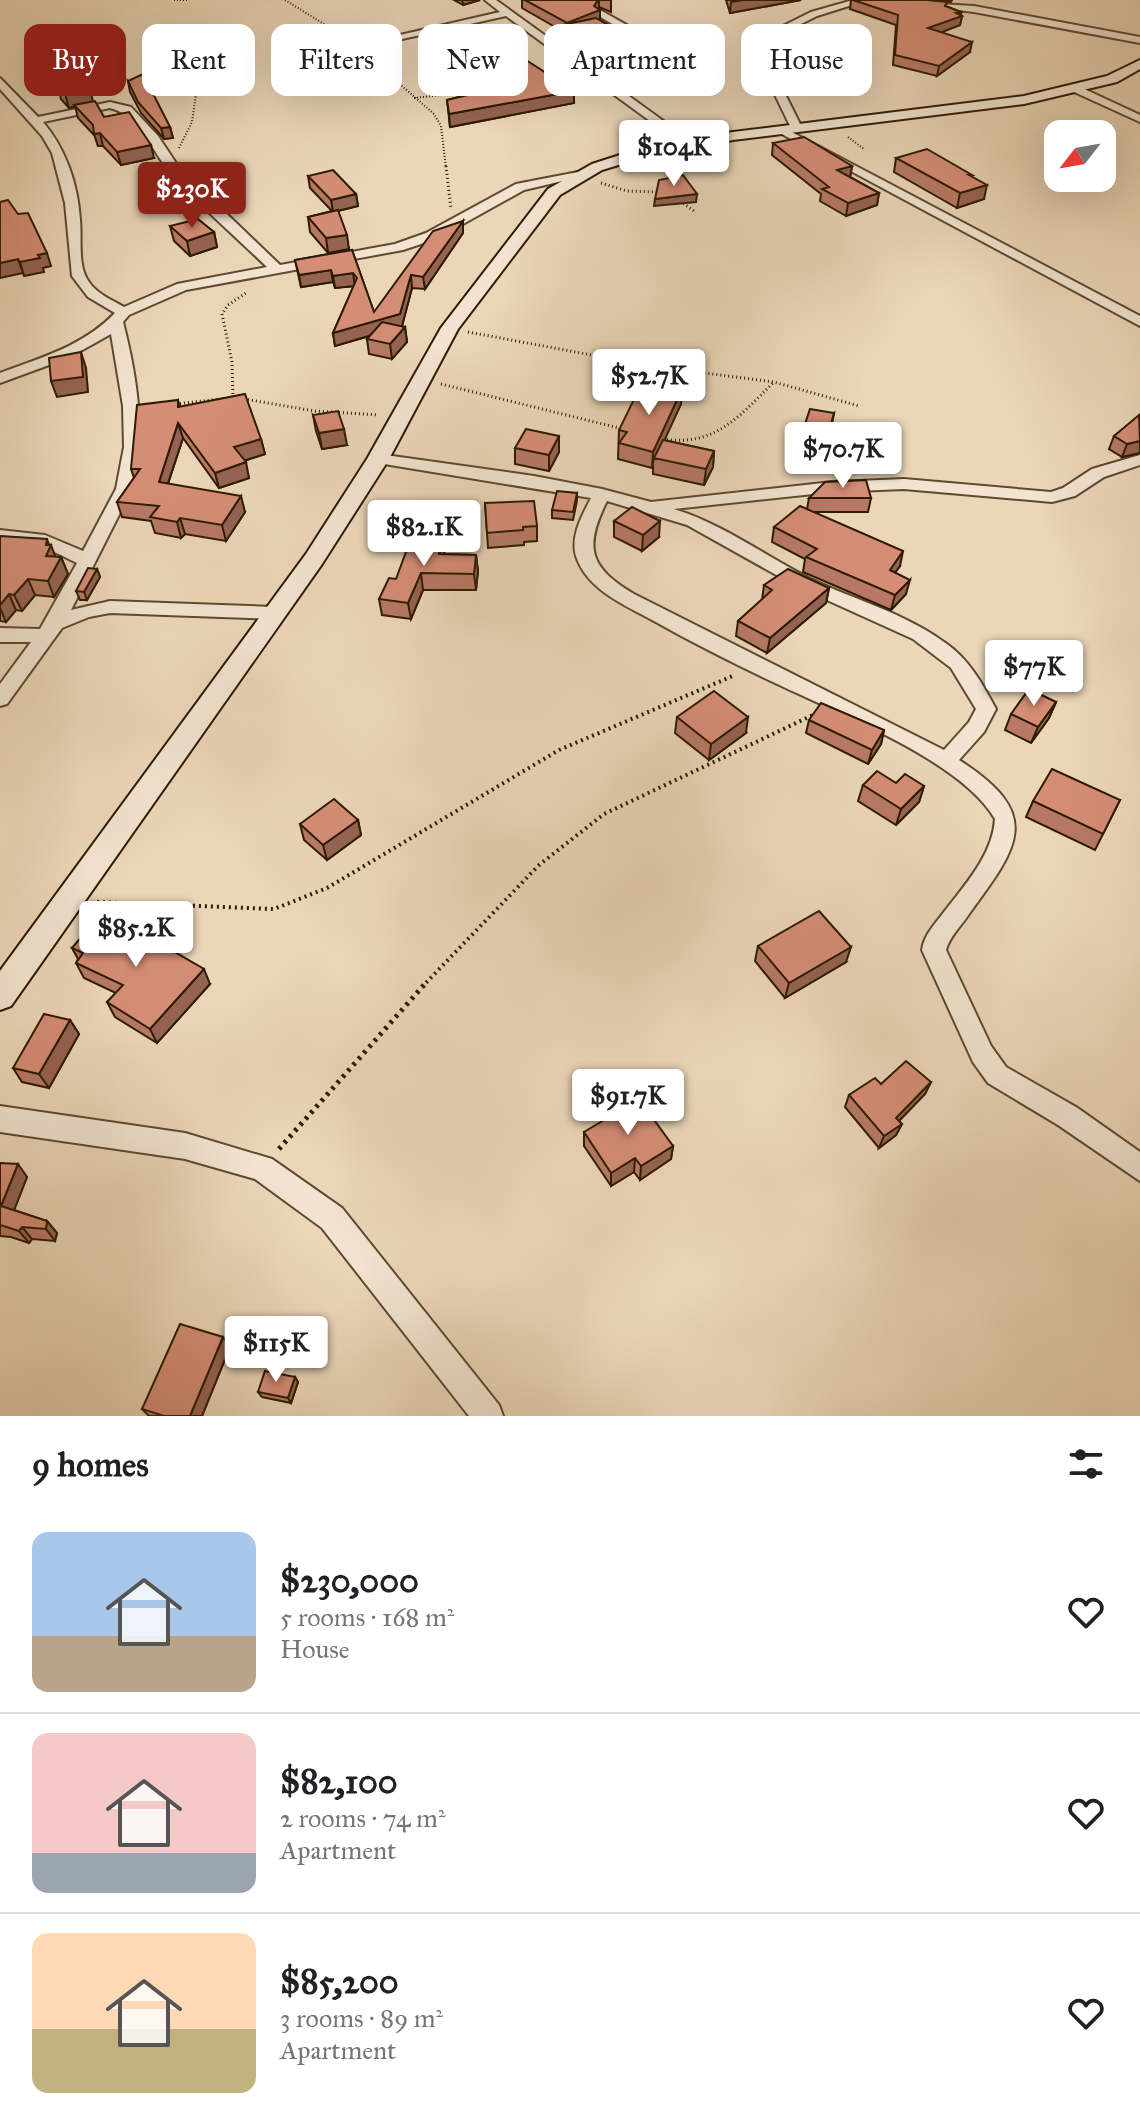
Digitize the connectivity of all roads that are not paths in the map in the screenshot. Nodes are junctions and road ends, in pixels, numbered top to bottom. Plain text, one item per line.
1 (490, 0) edge
2 (863, 0) edge
3 (874, 0) edge
4 (506, 13) junction
5 (600, 13) edge
6 (619, 24) edge
7 (402, 36) edge
8 (544, 40) edge
9 (1140, 40) edge
10 (1140, 64) edge
11 (1, 84) edge
12 (1076, 89) junction
13 (623, 96) edge
14 (1140, 119) edge
15 (34, 121) junction
16 (789, 129) junction
17 (682, 145) junction
18 (578, 176) junction
19 (277, 269) junction
20 (120, 317) junction
21 (1140, 322) edge
22 (0, 378) edge
23 (378, 459) junction
24 (1140, 460) edge
25 (602, 494) junction
26 (641, 507) junction
27 (0, 536) edge
28 (86, 561) junction
29 (274, 613) junction
30 (49, 629) junction
31 (0, 635) edge
32 (0, 699) edge
33 (947, 760) junction
34 (0, 996) edge
35 (0, 1119) edge
36 (1140, 1168) edge
37 (488, 1416) edge

1 - 4 street
2 - 16 street
3 - 9 street
4 - 7 street
4 - 8 street
5 - 6 street
10 - 12 street
11 - 15 street
12 - 14 street
12 - 16 street
13 - 17 street
15 - 19 street
15 - 20 street
16 - 17 street
16 - 21 street
17 - 18 street
18 - 19 street
18 - 23 street
19 - 20 street
20 - 22 street
20 - 28 street
23 - 25 street
23 - 29 street
24 - 26 street
25 - 26 street
25 - 33 street
26 - 33 street
27 - 28 street
28 - 30 street
29 - 30 street
29 - 34 street
30 - 31 street
30 - 32 street
33 - 36 street
35 - 37 street

